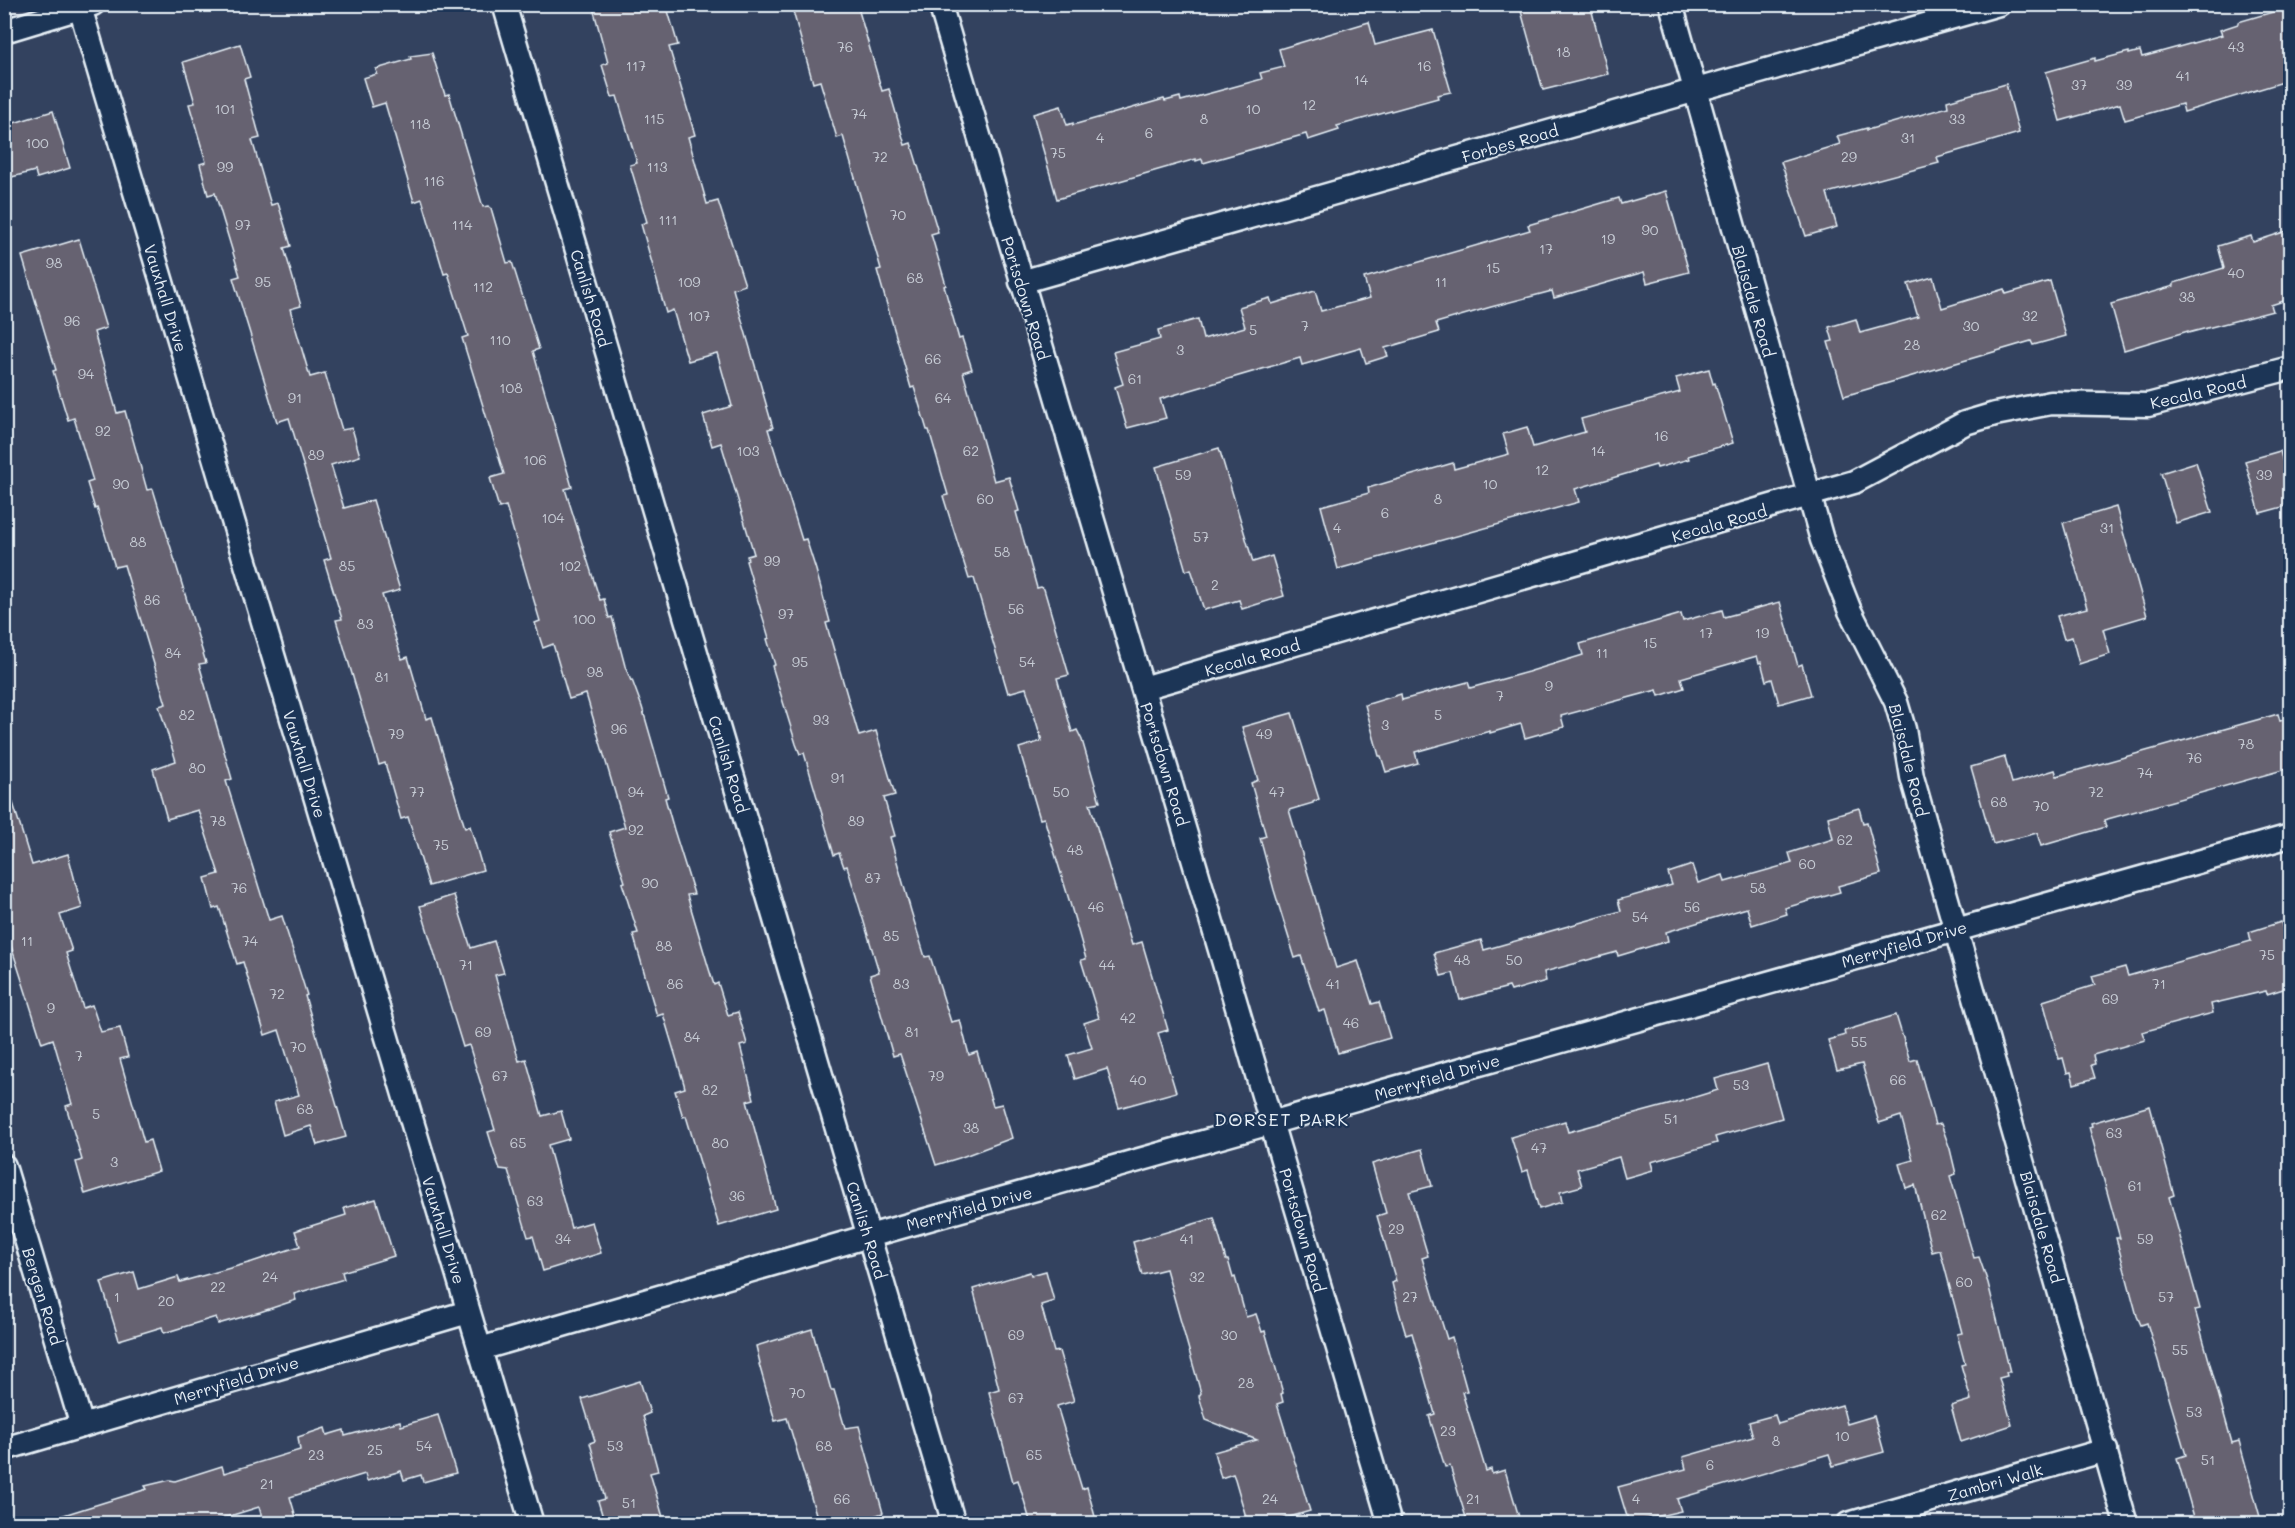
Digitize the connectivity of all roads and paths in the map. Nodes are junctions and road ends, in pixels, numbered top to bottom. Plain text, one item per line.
1 (504, 4) edge
2 (940, 4) edge
3 (1671, 4) edge
4 (1999, 4) edge
5 (84, 6) edge
6 (4, 31) edge
7 (1696, 90) junction
8 (1021, 282) junction
9 (2290, 368) edge
10 (1809, 496) junction
11 (1143, 688) junction
12 (2290, 836) edge
13 (1956, 930) junction
14 (1272, 1124) junction
15 (4, 1166) edge
16 (869, 1236) junction
17 (468, 1312) junction
18 (480, 1348) junction
19 (82, 1426) junction
20 (4, 1449) edge
21 (2106, 1450) junction
22 (532, 1524) edge
23 (954, 1524) edge
24 (1390, 1524) edge
25 (1848, 1524) edge
26 (2126, 1524) edge

1 - 16 street, Canlish Road
2 - 8 street, Portsdown Road
3 - 7 street, Blaisdale Road
4 - 7 street, Forbes Road
5 - 6 street
5 - 17 street, Vauxhall Drive
7 - 8 street, Forbes Road
7 - 10 street, Blaisdale Road
8 - 11 street, Portsdown Road
9 - 10 street, Kecala Road
10 - 11 street, Kecala Road
10 - 13 street, Blaisdale Road
11 - 14 street, Portsdown Road
12 - 13 street, Merryfield Drive
13 - 14 street, Merryfield Drive
13 - 21 street, Blaisdale Road
14 - 16 street, Merryfield Drive
14 - 24 street, Portsdown Road
15 - 19 street, Bergen Road
16 - 18 street, Merryfield Drive
16 - 23 street, Canlish Road
17 - 18 street, Vauxhall Drive
17 - 19 street, Merryfield Drive
18 - 22 street, Vauxhall Drive
19 - 20 street, Merryfield Drive
21 - 25 street, Zambri Walk
21 - 26 street, Blaisdale Road

